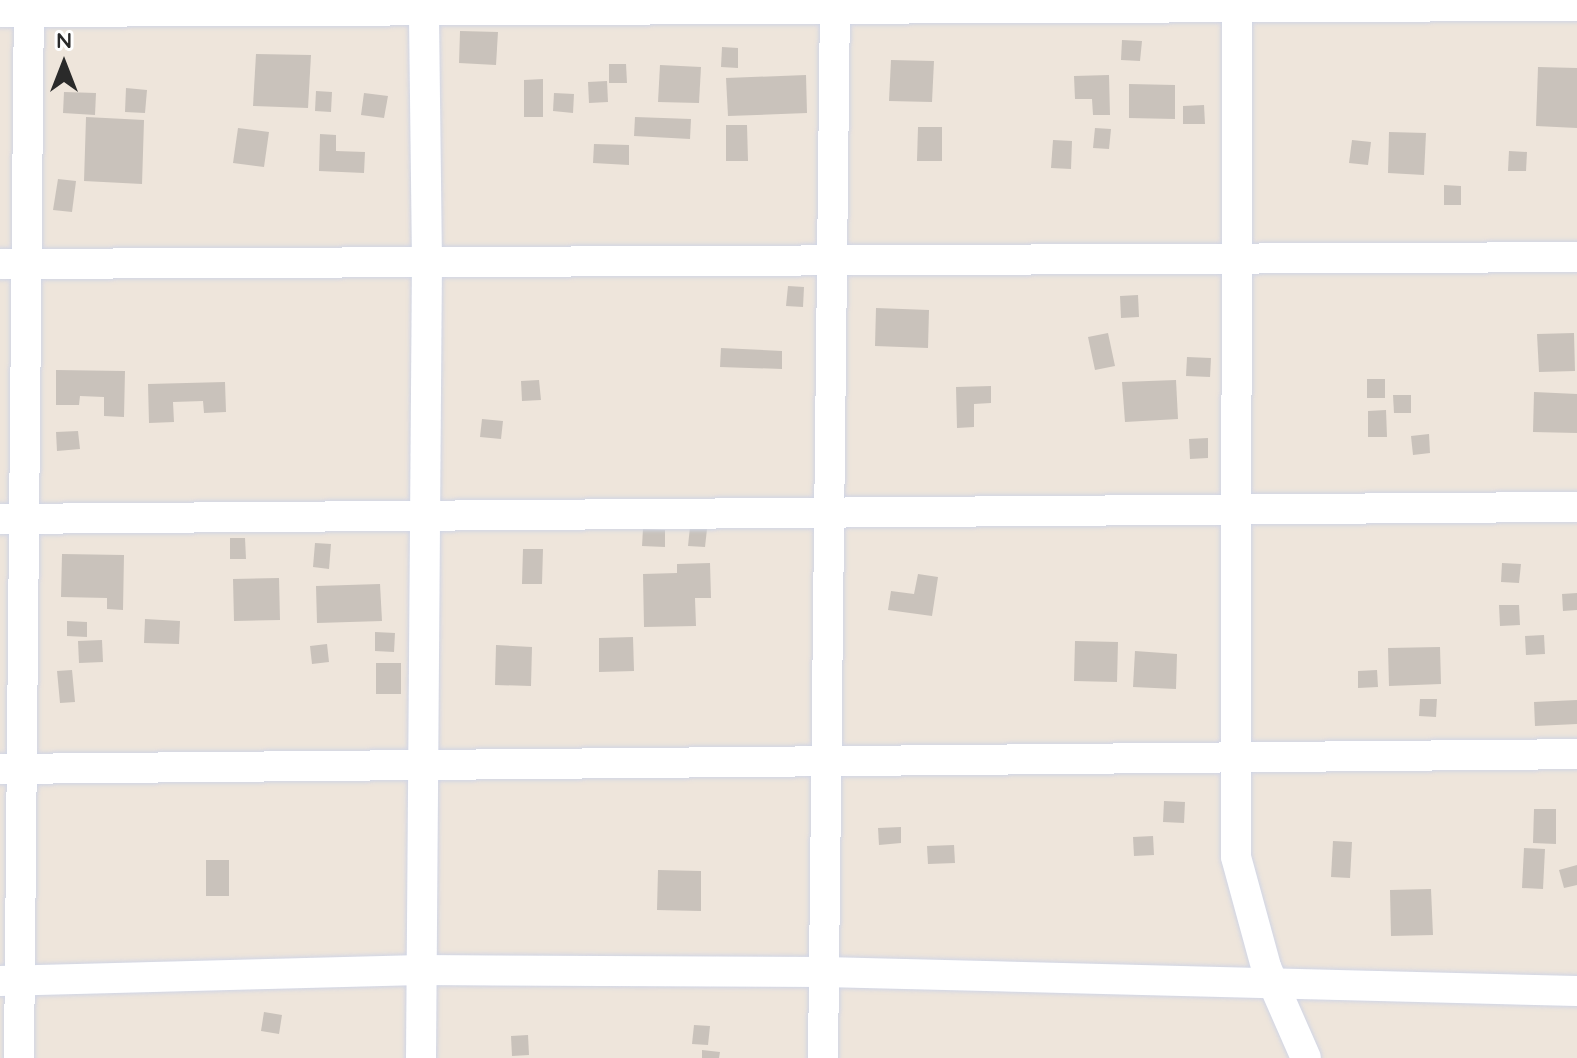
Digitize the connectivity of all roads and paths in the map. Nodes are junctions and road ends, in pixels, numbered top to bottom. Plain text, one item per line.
1 (835, 4) edge
2 (1237, 4) edge
3 (424, 5) edge
4 (1577, 6) edge
5 (19, 8) edge
6 (1577, 257) edge
7 (1235, 258) junction
8 (832, 260) junction
9 (427, 262) junction
10 (14, 264) edge
11 (1577, 507) edge
12 (1235, 510) junction
13 (829, 513) junction
14 (424, 516) junction
15 (12, 519) edge
16 (1577, 754) edge
17 (1236, 756) junction
18 (826, 760) junction
19 (422, 764) junction
20 (11, 769) edge
21 (421, 970) junction
22 (824, 972) junction
23 (10, 981) edge
24 (1273, 984) junction
25 (1577, 991) edge
26 (19, 1058) edge
27 (421, 1058) edge
28 (823, 1058) edge
29 (1306, 1058) edge

1 - 2 street
1 - 3 street
1 - 8 street
2 - 4 street
2 - 7 street
3 - 5 street
3 - 9 street
5 - 10 street
6 - 7 street
7 - 8 street
7 - 12 street
8 - 9 street
8 - 13 street
9 - 10 street
9 - 14 street
10 - 15 street
11 - 12 street
12 - 13 street
12 - 17 street
13 - 14 street
13 - 18 street
14 - 15 street
14 - 19 street
15 - 20 street
16 - 17 street
17 - 18 street
17 - 24 street
18 - 19 street
18 - 22 street
19 - 20 street
19 - 21 street
20 - 23 street
21 - 22 street
21 - 23 street
21 - 27 street
22 - 24 street
22 - 28 street
23 - 26 street
24 - 25 street
24 - 29 street

